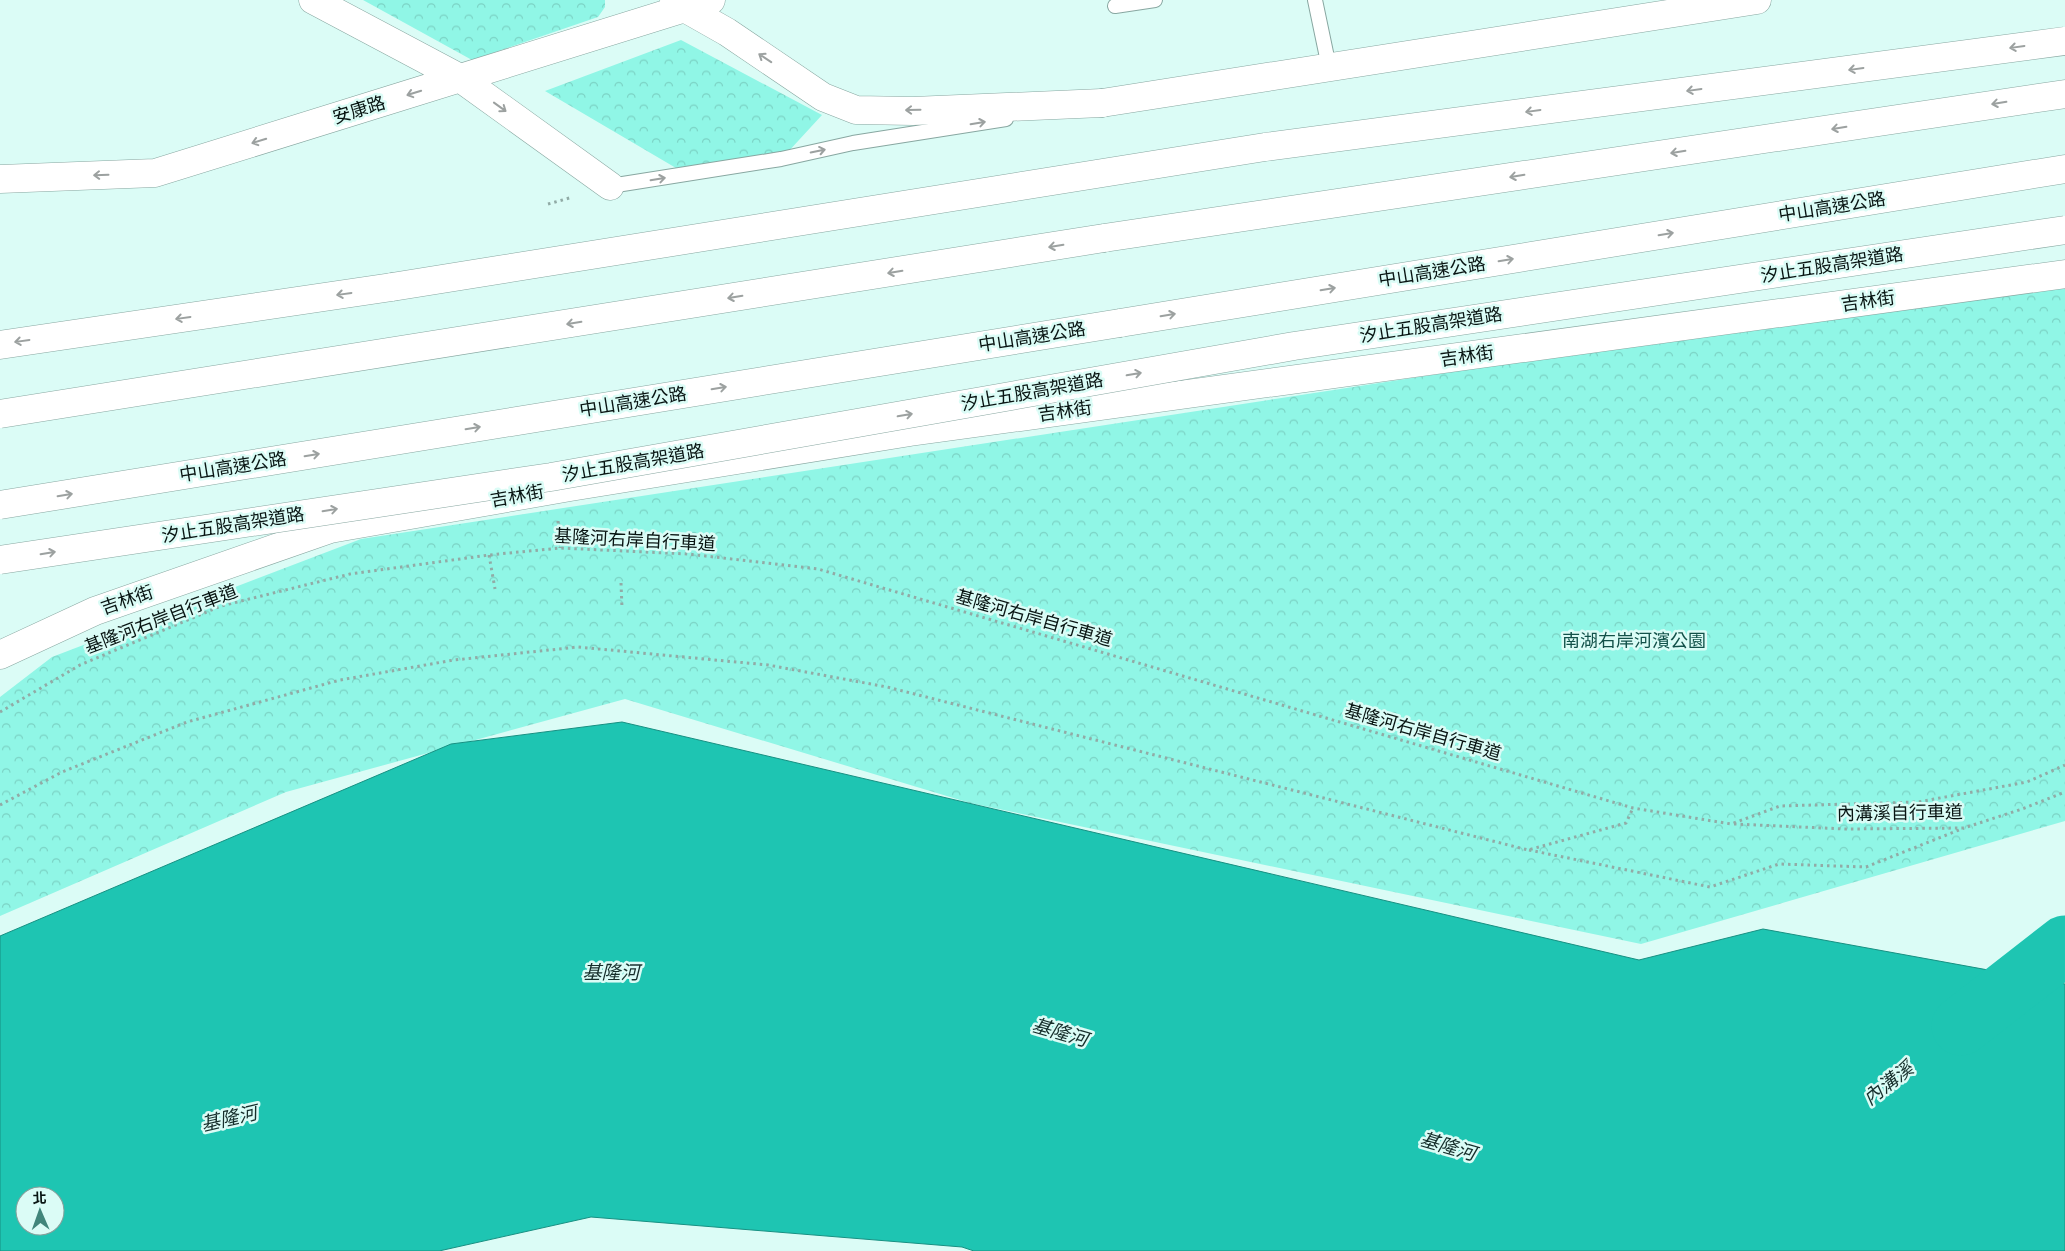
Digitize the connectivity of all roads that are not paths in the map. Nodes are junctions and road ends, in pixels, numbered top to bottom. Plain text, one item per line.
1 (313, 0) edge
2 (711, 0) edge
3 (1155, 0) edge
4 (1315, 0) edge
5 (1757, 0) edge
6 (678, 5) edge
7 (1114, 6) dead end
8 (2065, 41) edge
9 (1329, 67) junction
10 (460, 78) junction
11 (2065, 94) edge
12 (1102, 104) junction
13 (2065, 169) edge
14 (0, 179) edge
15 (610, 186) joint
16 (2065, 230) edge
17 (2065, 274) edge
18 (0, 344) edge
19 (0, 414) edge
20 (0, 505) edge
21 (0, 560) edge
22 (0, 656) edge

1 - 10 main road
2 - 6 main road, 安康路
3 - 7 lane
4 - 9 lane
5 - 9 main road
6 - 10 main road, 安康路
12 -> 6 main road
8 -> 18 main road, bridge
9 - 12 main road
10 -> 14 main road, 安康路
10 -> 15 main road
11 -> 19 main road, bridge
15 -> 12 lane
20 -> 13 main road, 中山高速公路, bridge
21 -> 16 main road, 汐止五股高架道路, bridge
17 - 22 main road, 吉林街

